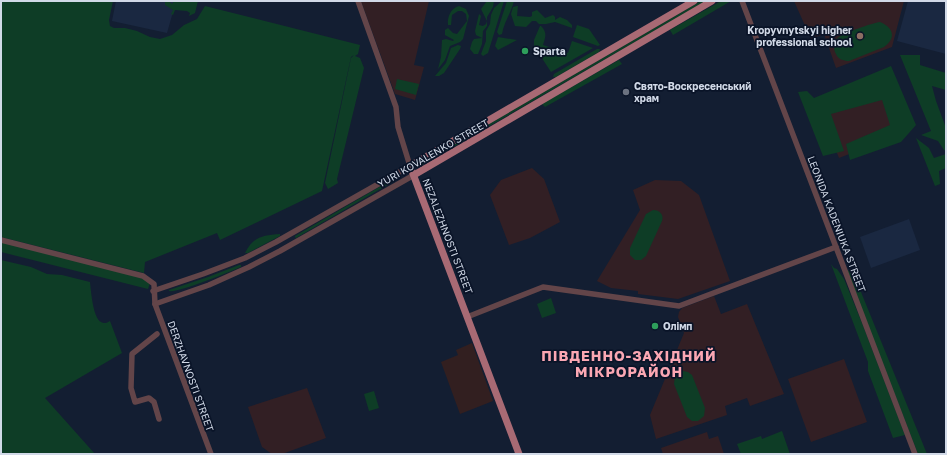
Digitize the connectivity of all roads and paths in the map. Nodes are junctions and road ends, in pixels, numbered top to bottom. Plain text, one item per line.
1 (358, 1) edge
2 (694, 1) edge
3 (712, 1) edge
4 (742, 1) edge
5 (410, 166) junction
6 (414, 175) junction
7 (1, 240) edge
8 (836, 247) junction
9 (154, 292) junction
10 (155, 304) junction
11 (467, 317) junction
12 (157, 334) dead end
13 (159, 419) dead end
14 (211, 454) edge
15 (519, 454) edge
16 (915, 454) edge

1 - 5 street, NEZALEZHNOSTI STREET
2 - 5 main road, YURI KOVALENKO STREET
3 - 6 main road, YURI KOVALENKO STREET
4 - 8 street, LEONIDA KADENIUKA STREET
5 - 6 main road, NEZALEZHNOSTI STREET
5 - 9 street, YURI KOVALENKO STREET
6 - 10 street, YURI KOVALENKO STREET
6 - 11 main road, NEZALEZHNOSTI STREET
7 - 9 street
8 - 11 street
8 - 16 street, LEONIDA KADENIUKA STREET
9 - 10 street, DERZHAVNOSTI STREET
10 - 14 street, DERZHAVNOSTI STREET
11 - 15 main road, NEZALEZHNOSTI STREET
12 - 13 street

